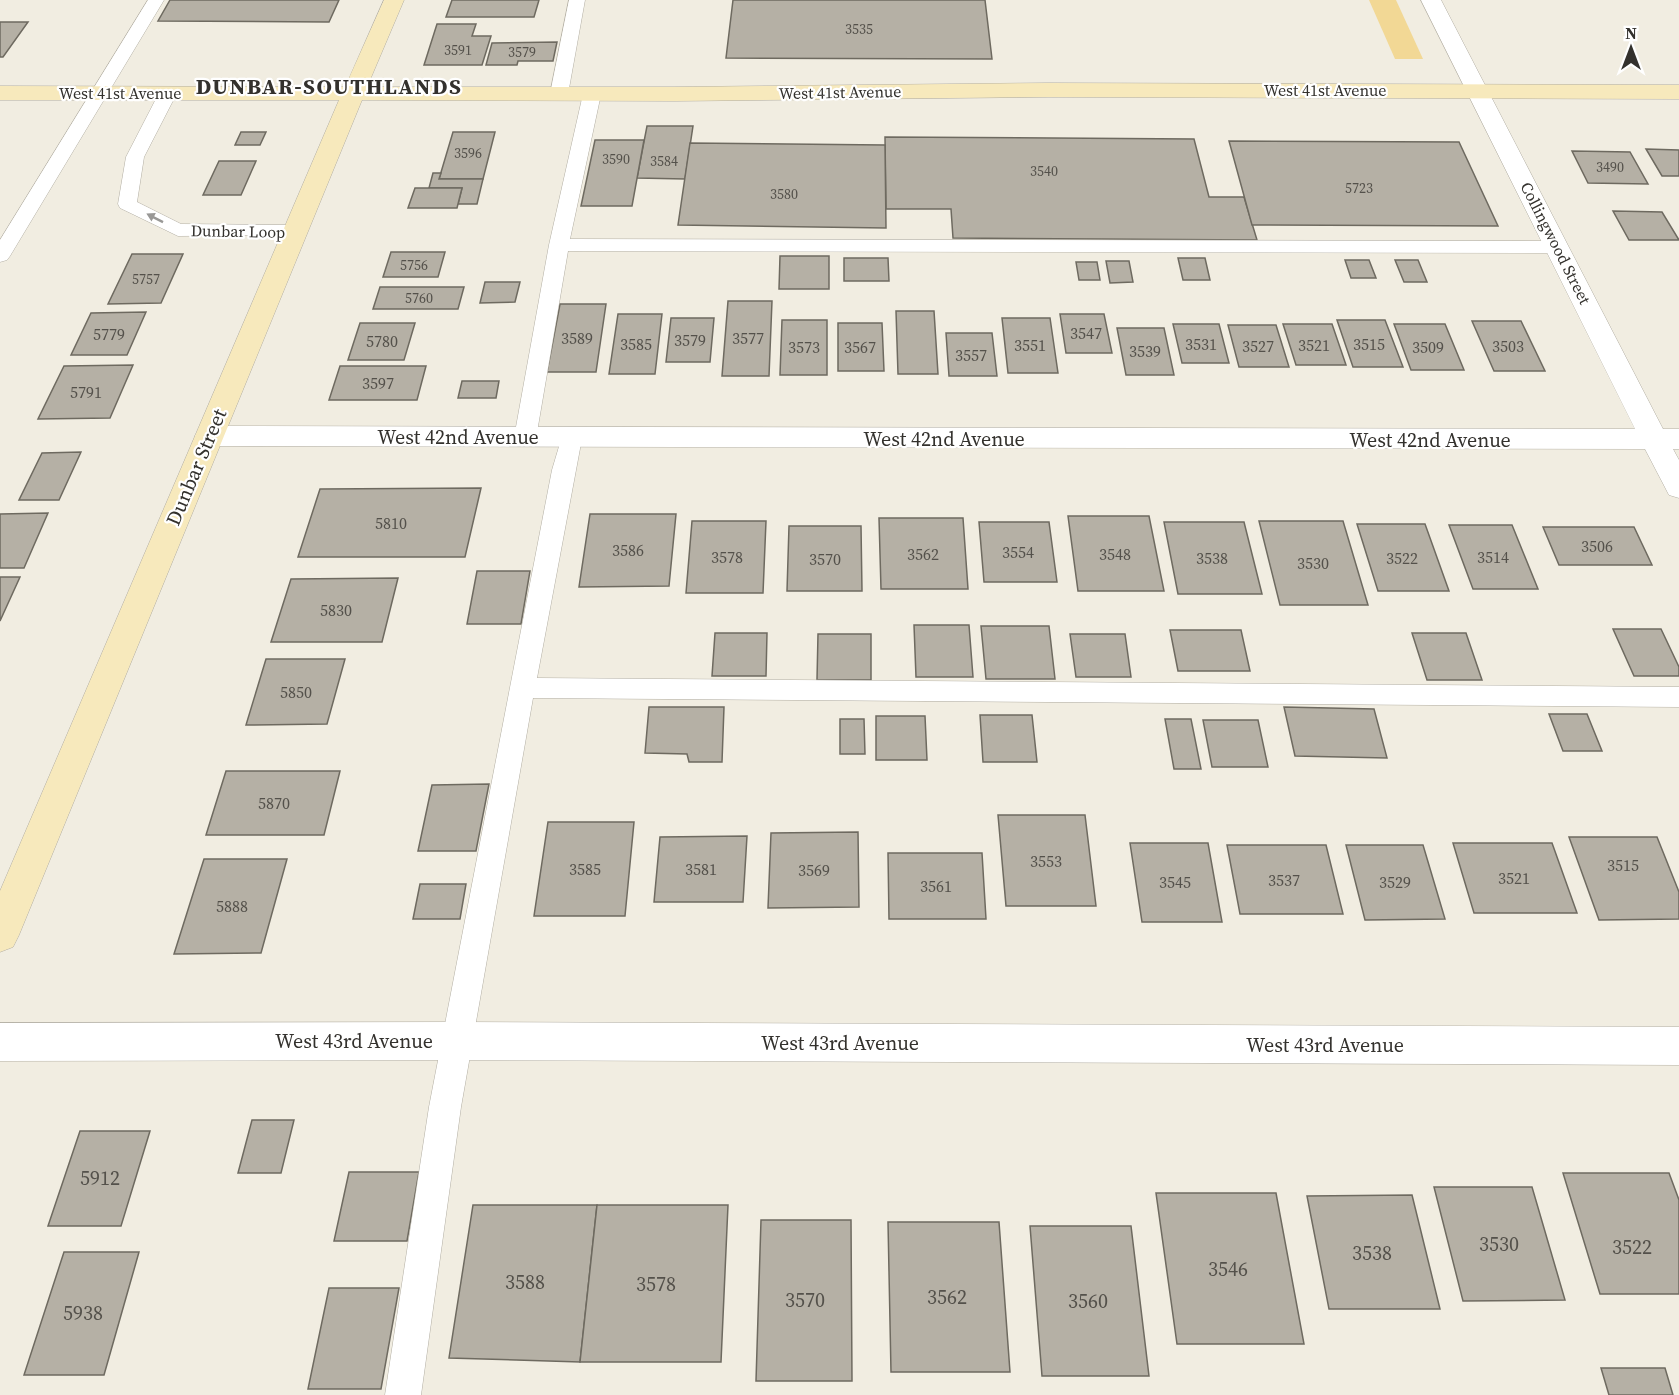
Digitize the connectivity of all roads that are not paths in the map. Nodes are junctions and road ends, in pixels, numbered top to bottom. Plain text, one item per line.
1 (156, 0) edge
2 (394, 0) edge
3 (577, 0) edge
4 (1431, 0) edge
5 (1478, 91) junction
6 (1679, 92) edge
7 (0, 93) edge
8 (100, 93) junction
9 (168, 93) junction
10 (355, 93) junction
11 (559, 94) junction
12 (592, 94) junction
13 (294, 231) junction
14 (559, 245) junction
15 (1558, 247) junction
16 (0, 256) edge
17 (209, 436) junction
18 (525, 438) junction
19 (571, 438) junction
20 (1667, 439) edge
21 (1679, 488) edge
22 (524, 688) junction
23 (1679, 697) edge
24 (0, 935) edge
25 (456, 1041) junction
26 (0, 1042) edge
27 (1679, 1046) edge
28 (403, 1395) edge

1 - 8 lane
2 - 10 main road, Dunbar Street
3 - 11 lane
4 - 5 street, Collingwood Street
5 - 6 main road, West 41st Avenue
5 - 12 main road, West 41st Avenue
5 - 15 street, Collingwood Street
7 - 8 main road, West 41st Avenue
8 - 9 main road, West 41st Avenue
8 - 16 lane
9 - 10 main road, West 41st Avenue
13 -> 9 lane, Dunbar Loop
10 - 11 main road, West 41st Avenue
10 - 13 main road, Dunbar Street
11 - 12 main road, West 41st Avenue
12 - 14 lane
13 - 17 main road, Dunbar Street
14 - 15 lane
14 - 18 lane
15 - 20 street, Collingwood Street
17 - 18 street, West 42nd Avenue
17 - 24 main road, Dunbar Street
18 - 19 street, West 42nd Avenue
19 - 20 street, West 42nd Avenue
19 - 22 lane
20 - 21 street, Collingwood Street
22 - 23 lane
22 - 25 lane
25 - 26 street, West 43rd Avenue
25 - 27 street, West 43rd Avenue
25 - 28 lane

